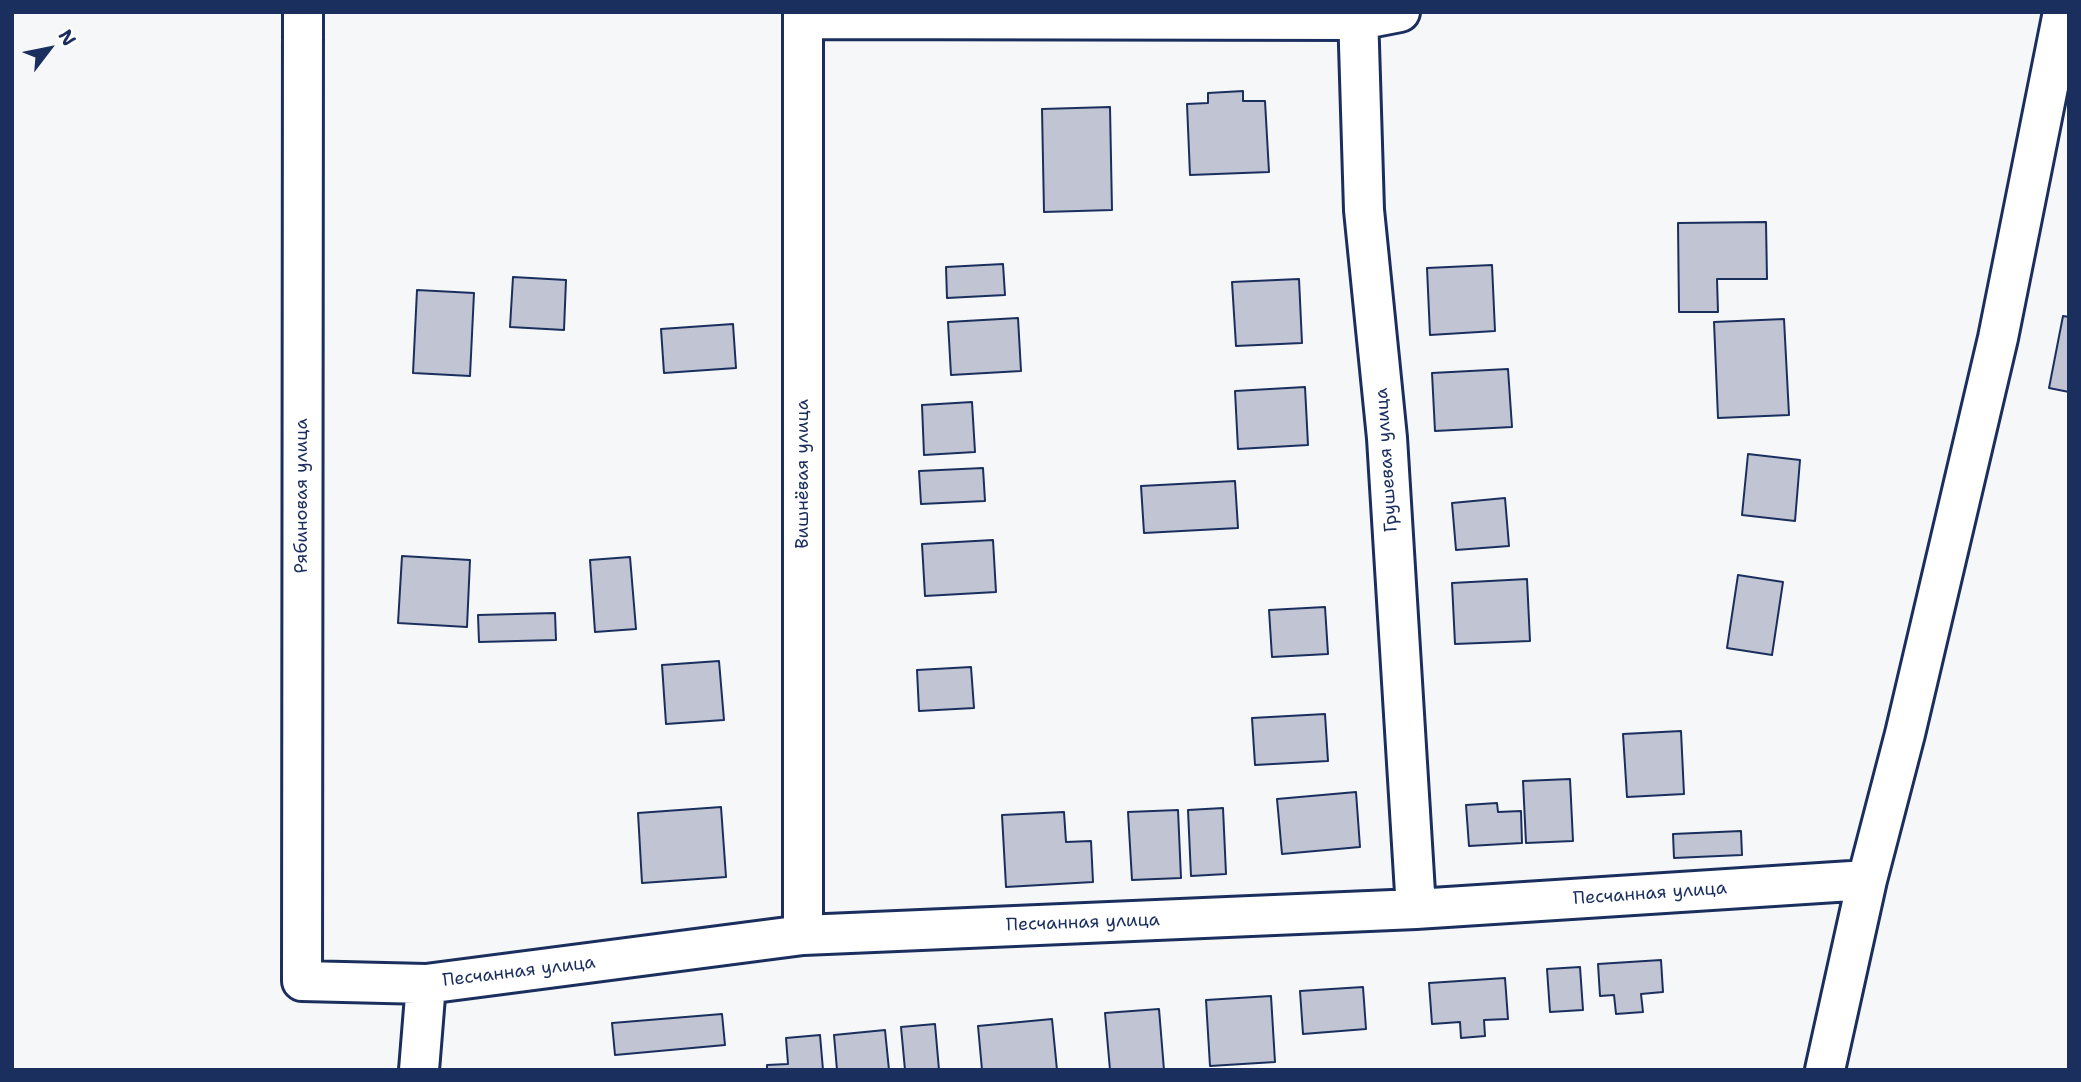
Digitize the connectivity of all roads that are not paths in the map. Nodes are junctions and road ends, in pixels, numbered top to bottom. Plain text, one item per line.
1 (303, 12) edge
2 (1399, 12) edge
3 (2063, 12) edge
4 (803, 16) edge
5 (1359, 16) edge
6 (1867, 880) junction
7 (1416, 909) junction
8 (803, 935) junction
9 (302, 981) joint
10 (426, 984) junction
11 (419, 1070) edge
12 (1825, 1070) edge

1 - 9 street, Рябиновая улица
2 - 5 street
3 - 6 street
4 - 5 street
4 - 8 street, Вишнёвая улица
5 - 7 street, Грушевая улица
6 - 7 street, Песчанная улица
6 - 12 street
7 - 8 street, Песчанная улица
8 - 10 street, Песчанная улица
9 - 10 street, Песчанная улица
10 - 11 street

